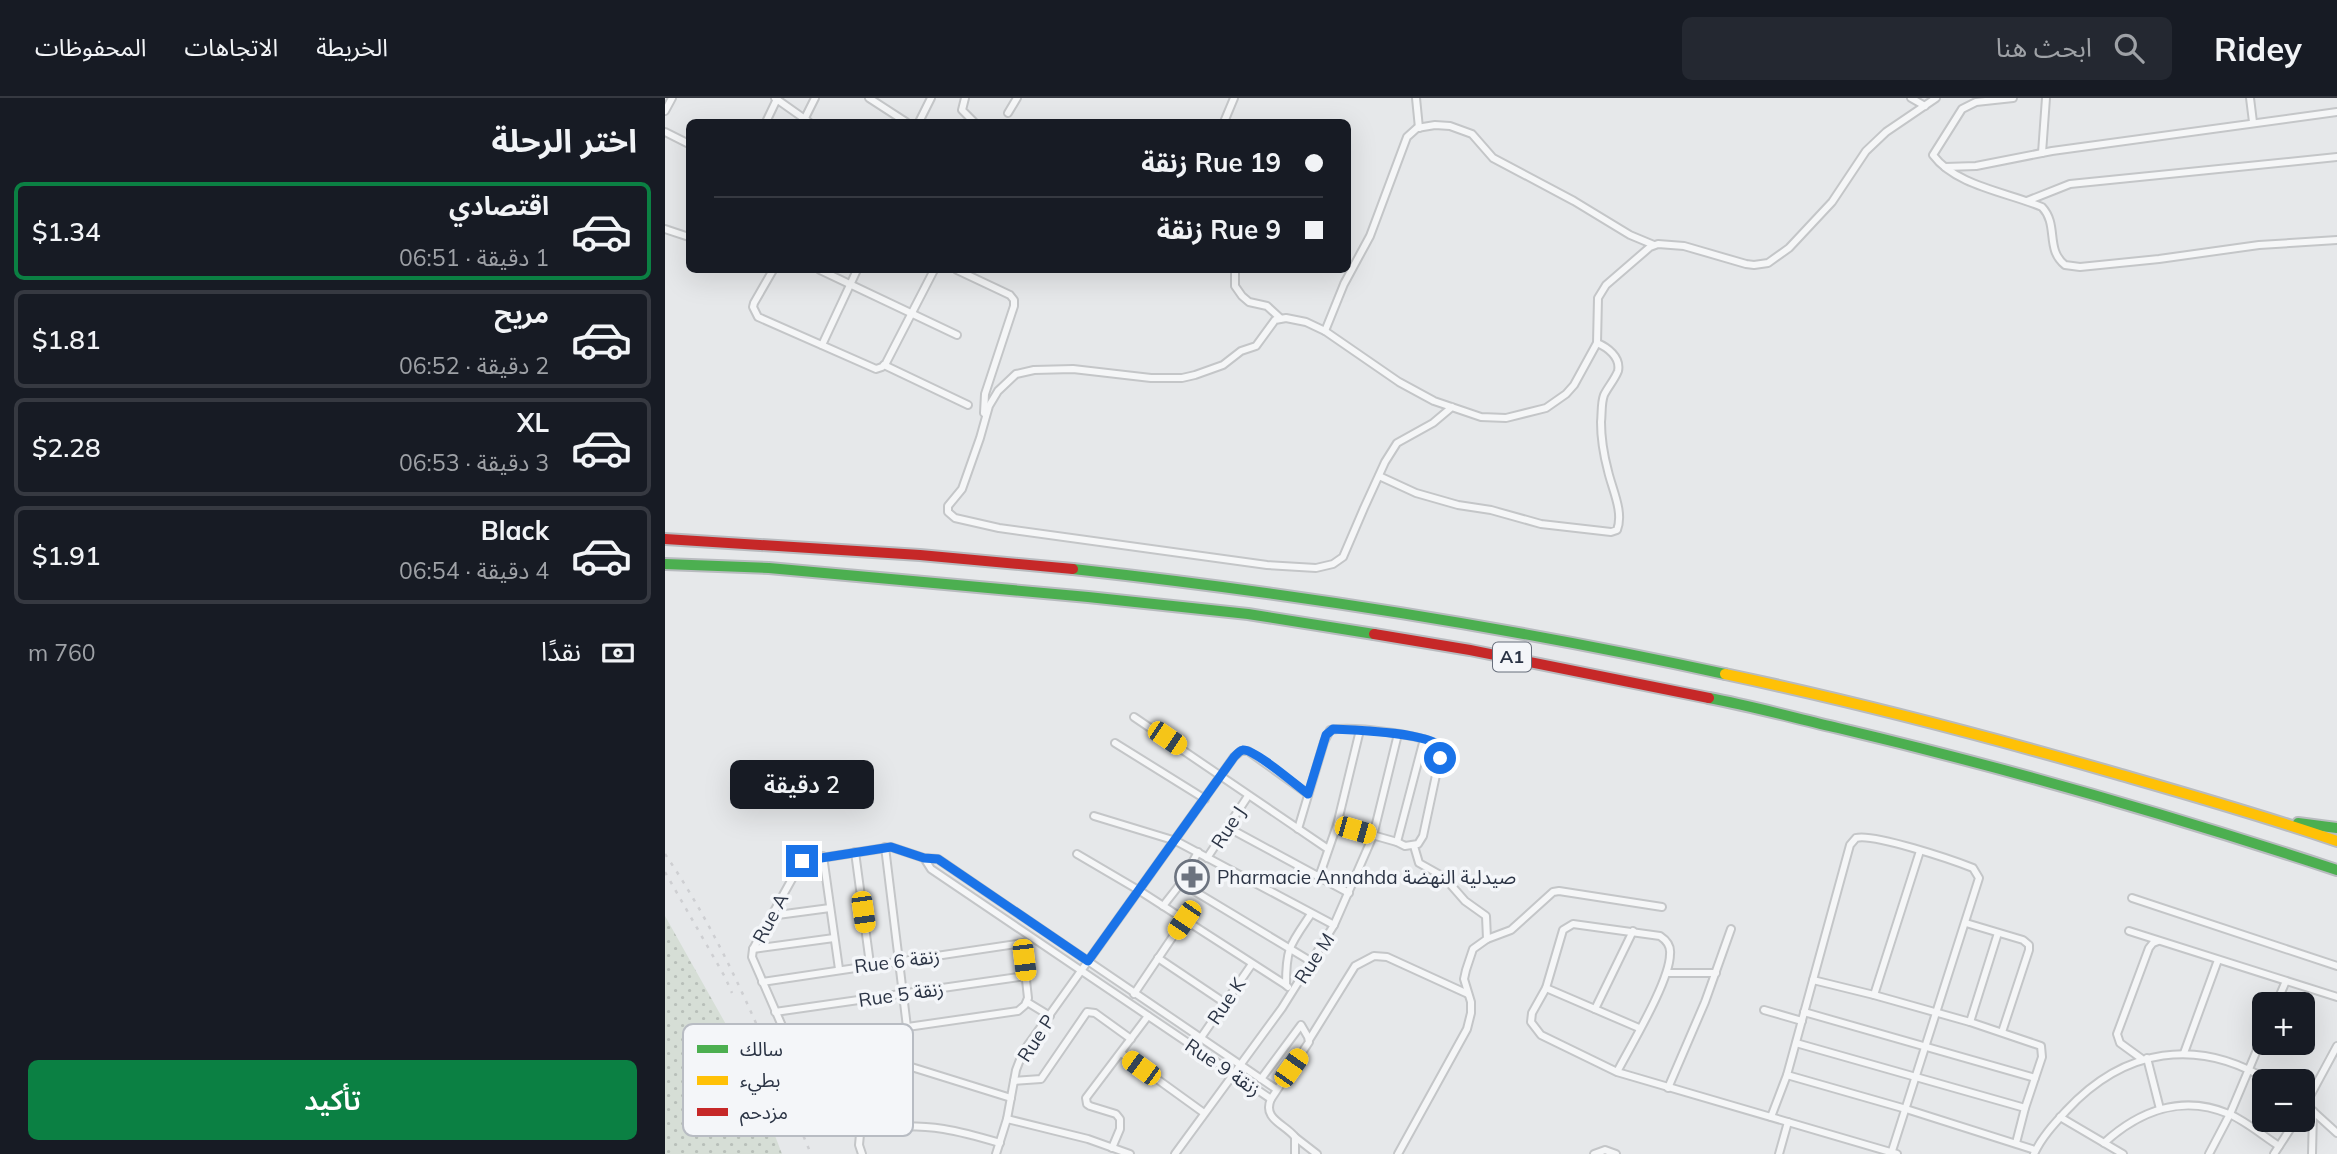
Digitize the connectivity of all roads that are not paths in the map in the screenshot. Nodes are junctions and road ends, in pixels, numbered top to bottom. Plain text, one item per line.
1 (815, 98) edge
2 (931, 98) edge
3 (965, 98) edge
4 (1017, 98) edge
5 (1234, 98) edge
6 (1416, 98) edge
7 (1911, 98) edge
8 (1936, 98) edge
9 (2013, 98) edge
10 (2046, 98) edge
11 (2250, 98) edge
12 (670, 99) edge
13 (776, 99) edge
14 (872, 99) edge
15 (1925, 106) junction
16 (665, 111) edge
17 (2337, 112) edge
18 (1008, 113) dead end
19 (767, 119) edge
20 (804, 119) edge
21 (808, 119) edge
22 (902, 119) edge
23 (920, 119) edge
24 (971, 119) edge
25 (1225, 119) edge
26 (2253, 122) junction
27 (1419, 128) junction
28 (665, 132) edge
29 (686, 142) edge
30 (2042, 153) junction
31 (2337, 157) edge
32 (1945, 167) junction
33 (2027, 201) junction
34 (665, 229) edge
35 (686, 236) edge
36 (2337, 240) edge
37 (1654, 245) junction
38 (1351, 272) edge
39 (771, 273) edge
40 (826, 273) edge
41 (855, 273) edge
42 (932, 273) edge
43 (963, 273) edge
44 (1235, 273) edge
45 (1351, 273) edge
46 (849, 285) junction
47 (911, 314) junction
48 (1280, 318) junction
49 (1325, 331) junction
50 (957, 335) dead end
51 (1597, 343) junction
52 (822, 345) junction
53 (884, 365) junction
54 (990, 378) junction
55 (998, 391) junction
56 (968, 405) dead end
57 (1451, 407) junction
58 (985, 414) junction
59 (1379, 476) junction
60 (665, 539) edge
61 (665, 564) edge
62 (1134, 717) dead end
63 (1360, 730) junction
64 (1398, 734) junction
65 (1424, 739) junction
66 (1115, 743) dead end
67 (1221, 775) junction
68 (1308, 794) junction
69 (1248, 796) junction
70 (1205, 799) junction
71 (1094, 816) dead end
72 (2277, 820) junction
73 (1337, 825) junction
74 (1227, 827) junction
75 (2337, 828) edge
76 (1298, 829) junction
77 (1373, 836) junction
78 (1176, 841) junction
79 (2337, 841) edge
80 (1397, 842) junction
81 (1414, 846) junction
82 (885, 847) junction
83 (1328, 849) junction
84 (1920, 851) junction
85 (855, 852) junction
86 (1198, 852) junction
87 (1077, 854) dead end
88 (823, 856) junction
89 (924, 858) junction
90 (1207, 858) junction
91 (802, 861) joint
92 (2337, 870) edge
93 (1319, 877) junction
94 (1181, 883) junction
95 (1140, 891) junction
96 (1349, 893) junction
97 (2132, 898) dead end
98 (1163, 906) junction
99 (1662, 907) dead end
100 (830, 908) junction
101 (1311, 914) junction
102 (770, 916) junction
103 (1184, 920) junction
104 (1966, 923) junction
105 (1335, 925) junction
106 (1731, 929) dead end
107 (1633, 931) junction
108 (2129, 931) dead end
109 (1998, 933) junction
110 (1028, 935) junction
111 (834, 938) junction
112 (1487, 939) junction
113 (2160, 941) junction
114 (1022, 944) junction
115 (1289, 947) junction
116 (753, 949) junction
117 (1159, 958) junction
118 (2218, 960) junction
119 (1088, 961) junction
120 (898, 962) junction
121 (1313, 962) junction
122 (870, 964) junction
123 (1252, 964) junction
124 (2337, 966) edge
125 (839, 969) junction
126 (1082, 970) junction
127 (1667, 973) junction
128 (1716, 973) junction
129 (1026, 976) junction
130 (1813, 980) junction
131 (2286, 981) junction
132 (762, 982) junction
133 (1286, 985) junction
134 (1546, 988) junction
135 (1292, 991) junction
136 (2281, 992) edge
137 (902, 993) junction
138 (1134, 994) junction
139 (1469, 994) junction
140 (1874, 995) junction
141 (2337, 997) edge
142 (1027, 1002) junction
143 (1225, 1003) junction
144 (1595, 1009) junction
145 (1763, 1010) dead end
146 (775, 1012) junction
147 (1804, 1012) junction
148 (1935, 1013) junction
149 (1050, 1016) junction
150 (1148, 1016) junction
151 (1802, 1021) junction
152 (1971, 1022) junction
153 (781, 1024) edge
154 (907, 1024) edge
155 (913, 1026) edge
156 (1639, 1028) junction
157 (2001, 1032) junction
158 (1131, 1039) junction
159 (1201, 1039) junction
160 (1308, 1043) junction
161 (1796, 1043) junction
162 (1926, 1046) junction
163 (2337, 1046) edge
164 (1121, 1053) junction
165 (2183, 1054) junction
166 (2255, 1055) edge
167 (2145, 1059) junction
168 (1240, 1064) junction
169 (913, 1066) edge
170 (2249, 1068) junction
171 (2252, 1070) edge
172 (1617, 1072) junction
173 (1234, 1073) junction
174 (1787, 1075) junction
175 (1916, 1076) junction
176 (2035, 1078) junction
177 (1261, 1079) junction
178 (1014, 1081) junction
179 (2315, 1086) edge
180 (1668, 1088) junction
181 (1276, 1089) junction
182 (1011, 1098) junction
183 (1271, 1098) junction
184 (2025, 1108) junction
185 (1906, 1109) junction
186 (2160, 1109) junction
187 (1204, 1113) junction
188 (2315, 1113) edge
189 (2230, 1114) junction
190 (1771, 1117) junction
191 (2060, 1117) junction
192 (1007, 1119) junction
193 (1788, 1122) junction
194 (913, 1125) edge
195 (2288, 1132) edge
196 (2313, 1132) edge
197 (2337, 1133) edge
198 (860, 1136) edge
199 (1295, 1137) junction
200 (1000, 1143) junction
201 (2016, 1143) junction
202 (2104, 1143) junction
203 (2279, 1146) junction
204 (1112, 1148) junction
205 (2034, 1152) edge
206 (1893, 1153) edge
207 (862, 1154) edge
208 (996, 1154) edge
209 (1130, 1154) edge
210 (1175, 1154) edge
211 (1295, 1154) edge
212 (1317, 1154) edge
213 (1398, 1154) edge
214 (1594, 1154) edge
215 (1616, 1154) edge
216 (1779, 1154) edge
217 (2123, 1154) edge
218 (2209, 1154) edge
219 (2274, 1154) edge
220 (2312, 1154) edge

1 - 21 street
2 - 23 street
3 - 24 street
4 - 18 street
5 - 25 street
6 - 27 street
7 - 15 street
8 - 15 street
9 - 32 street
10 - 30 street
11 - 26 street
12 - 16 street
13 - 19 street
13 - 20 street
14 - 22 street
15 - 37 street
17 - 26 street
26 - 30 street
27 - 37 street
27 - 38 street
28 - 29 street
30 - 32 street
31 - 33 street
32 - 33 street
33 - 36 street
34 - 35 street
37 - 51 street
39 - 52 street
40 - 46 street
41 - 46 street
42 - 47 street
43 - 54 street
44 - 48 street
45 - 49 street
46 - 47 street
46 - 52 street
47 - 50 street
47 - 53 street
48 - 49 street
48 - 55 street
49 - 57 street
51 - 57 street
51 - 59 street
52 - 53 street
53 - 56 street
54 - 55 street
54 - 58 street
55 - 58 street
57 - 59 street
58 - 59 street
60 - 72 highway, A1
61 - 92 highway, A1
62 - 67 street
63 - 64 street
63 - 68 street
63 - 73 street
64 - 65 street
64 - 77 street, Rue M
65 - 80 street
65 - 81 street
66 - 70 street
67 - 68 street, Rue P
67 - 69 street
67 - 70 street, Rue P
68 - 76 street
69 - 74 street, Rue J
69 - 76 street
70 - 78 street, Rue P
71 - 78 street
72 - 75 highway
72 - 79 highway, A1
73 - 77 street
73 - 83 street
74 - 90 street, Rue J
74 - 93 street
76 - 83 street
77 - 80 street
77 - 96 street, Rue M
78 - 86 street
78 - 95 street, Rue P
80 - 81 street
81 - 112 street
82 - 85 street, Rue 9 زنقة
82 - 89 street, Rue 9 زنقة
82 - 120 street
83 - 93 street
84 - 104 street
84 - 130 street
84 - 140 street
85 - 88 street, Rue 9 زنقة
85 - 122 street
86 - 90 street
86 - 94 street
87 - 95 street
88 - 91 street, Rue 9 زنقة
88 - 100 street
89 - 110 street, Rue 9 زنقة
89 - 119 street, Rue 9 زنقة
90 - 101 street
91 - 102 street, Rue A
93 - 96 street
94 - 98 street
94 - 115 street
95 - 98 street
95 - 119 street, Rue P
96 - 105 street, Rue M
97 - 124 street
98 - 103 street
99 - 112 street
100 - 102 street
100 - 111 street
101 - 105 street
101 - 115 street
102 - 116 street, Rue A
103 - 117 street
103 - 123 street
104 - 109 street
104 - 148 street
105 - 121 street, Rue M
106 - 128 street
107 - 127 street
107 - 134 street
107 - 144 street
108 - 113 street
109 - 152 street
109 - 157 street
110 - 114 street
110 - 126 street, Rue 9 زنقة
111 - 116 street
111 - 125 street
112 - 139 street
113 - 118 street
113 - 167 street
114 - 120 street, Rue 6 زنقة
114 - 129 street
115 - 121 street
115 - 133 street
116 - 132 street, Rue A
117 - 138 street
117 - 143 street
118 - 131 street
118 - 165 street
119 - 126 street, Rue P
119 - 138 street, Rue 9 زنقة
120 - 122 street, Rue 6 زنقة
120 - 137 street
121 - 135 street, Rue M
122 - 125 street, Rue 6 زنقة
123 - 133 street
123 - 143 street, Rue K
125 - 132 street, Rue 6 زنقة
126 - 149 street, Rue P
126 - 150 street, Rue 9 زنقة
127 - 128 street
127 - 156 street
128 - 180 street
129 - 137 street, Rue 5 زنقة
129 - 142 street
130 - 140 street
130 - 147 street
131 - 136 street
131 - 141 street
132 - 146 street, Rue A
133 - 135 street
134 - 144 street
134 - 172 street
135 - 168 street, Rue M
137 - 146 street, Rue 5 زنقة
137 - 154 street
138 - 159 street, Rue 9 زنقة
139 - 160 street
139 - 213 street
140 - 148 street
142 - 149 street
142 - 155 street
143 - 159 street, Rue K
144 - 156 street
145 - 151 street
146 - 153 street, Rue A
147 - 151 street
147 - 162 street
148 - 152 street
148 - 162 street
149 - 178 street, Rue P
150 - 158 street
150 - 173 street, Rue 9 زنقة
151 - 161 street
152 - 157 street
156 - 172 street
157 - 176 street
158 - 164 street
158 - 178 street
159 - 168 street, Rue 9 زنقة
160 - 177 street
160 - 181 street
161 - 174 street
161 - 175 street
162 - 175 street
162 - 176 street
163 - 179 street
164 - 187 street
164 - 204 street
165 - 167 street
165 - 170 street
166 - 170 street
167 - 186 street
167 - 191 street
168 - 173 street, Rue M
168 - 177 street, Rue 9 زنقة
169 - 182 street
170 - 171 street
170 - 189 street
172 - 180 street
173 - 183 street, Rue 9 زنقة
173 - 187 street, Rue M
174 - 185 street
174 - 190 street
175 - 184 street
175 - 185 street
176 - 184 street
177 - 181 street, Rue 9 زنقة
178 - 182 street, Rue P
180 - 190 street
181 - 183 street, Rue 9 زنقة
182 - 192 street, Rue P
183 - 199 street
184 - 201 street
185 - 201 street
185 - 206 street
186 - 189 street
186 - 202 street
187 - 210 street, Rue M
188 - 197 street
189 - 203 street
189 - 218 street
190 - 193 street
191 - 202 street
191 - 205 street
192 - 200 street, Rue P
192 - 204 street
193 - 206 street
193 - 216 street
194 - 200 street
195 - 203 street
196 - 220 street
198 - 207 street
199 - 211 street
199 - 212 street
200 - 208 street, Rue P
201 - 205 street
202 - 217 street
203 - 219 street
204 - 209 street
214 - 215 street

